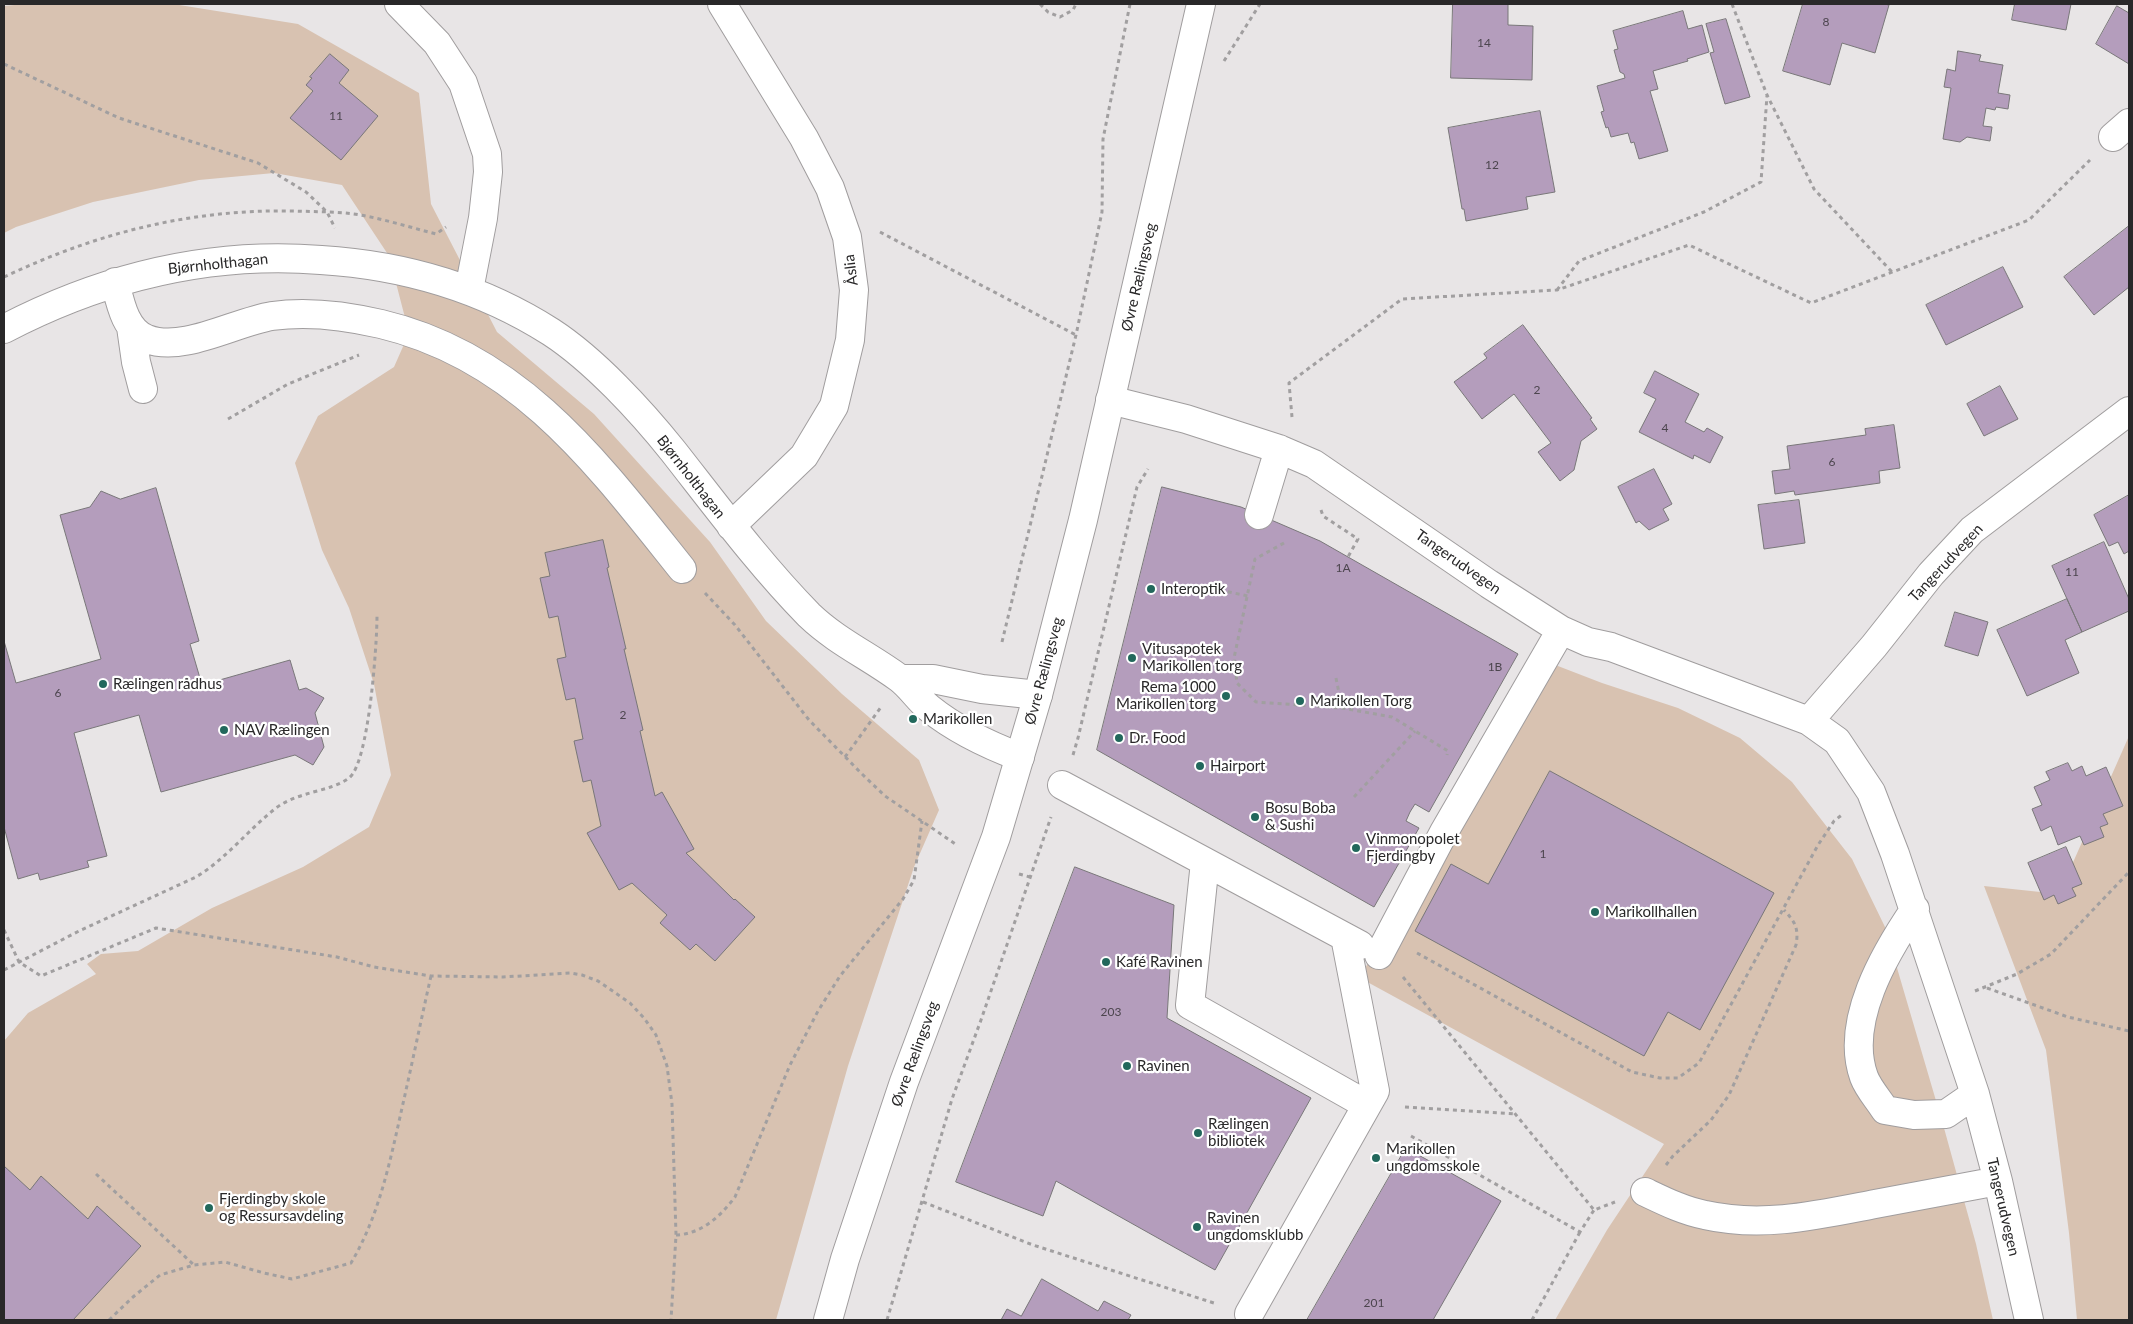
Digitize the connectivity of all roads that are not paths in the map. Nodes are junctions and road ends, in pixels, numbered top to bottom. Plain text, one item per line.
1 (400, 4) edge
2 (722, 4) edge
3 (1201, 4) edge
4 (115, 282) junction
5 (469, 290) junction
6 (131, 327) junction
7 (4, 329) edge
8 (142, 389) dead end
9 (1110, 400) junction
10 (2129, 411) edge
11 (1286, 437) junction
12 (1259, 515) dead end
13 (731, 526) junction
14 (682, 569) road end
15 (1561, 630) junction
16 (902, 679) junction
17 (1038, 696) junction
18 (1809, 721) junction
19 (1020, 757) junction
20 (1062, 785) road end
21 (1205, 862) junction
22 (1915, 909) junction
23 (1346, 937) junction
24 (1975, 1094) junction
25 (1367, 1105) junction
26 (1998, 1180) junction
27 (1645, 1192) road end
28 (1249, 1314) road end
29 (828, 1320) edge
30 (2029, 1320) edge

1 - 5 street
2 - 13 street, Åslia
3 - 9 street, Øvre Rælingsveg
4 - 5 street, Bjørnholthagan
4 - 6 street
4 - 7 street, Bjørnholthagan
5 - 13 street, Bjørnholthagan
6 - 8 street
6 - 14 street
9 - 11 street, Tangerudvegen
9 - 17 street, Øvre Rælingsveg
10 - 18 street, Tangerudvegen
11 - 12 street
11 - 15 street, Tangerudvegen
13 - 16 street, Bjørnholthagan
15 - 18 street, Tangerudvegen
15 - 23 street
16 - 17 street
16 - 19 street, Bjørnholthagan
17 - 19 street, Øvre Rælingsveg
18 - 22 street, Tangerudvegen
19 - 29 street, Øvre Rælingsveg
20 - 21 street
21 - 23 street
21 - 25 street
22 - 24 street, Tangerudvegen
22 - 24 street
23 - 25 street
24 - 26 street, Tangerudvegen
25 - 28 street
26 - 27 street
26 - 30 street, Tangerudvegen

